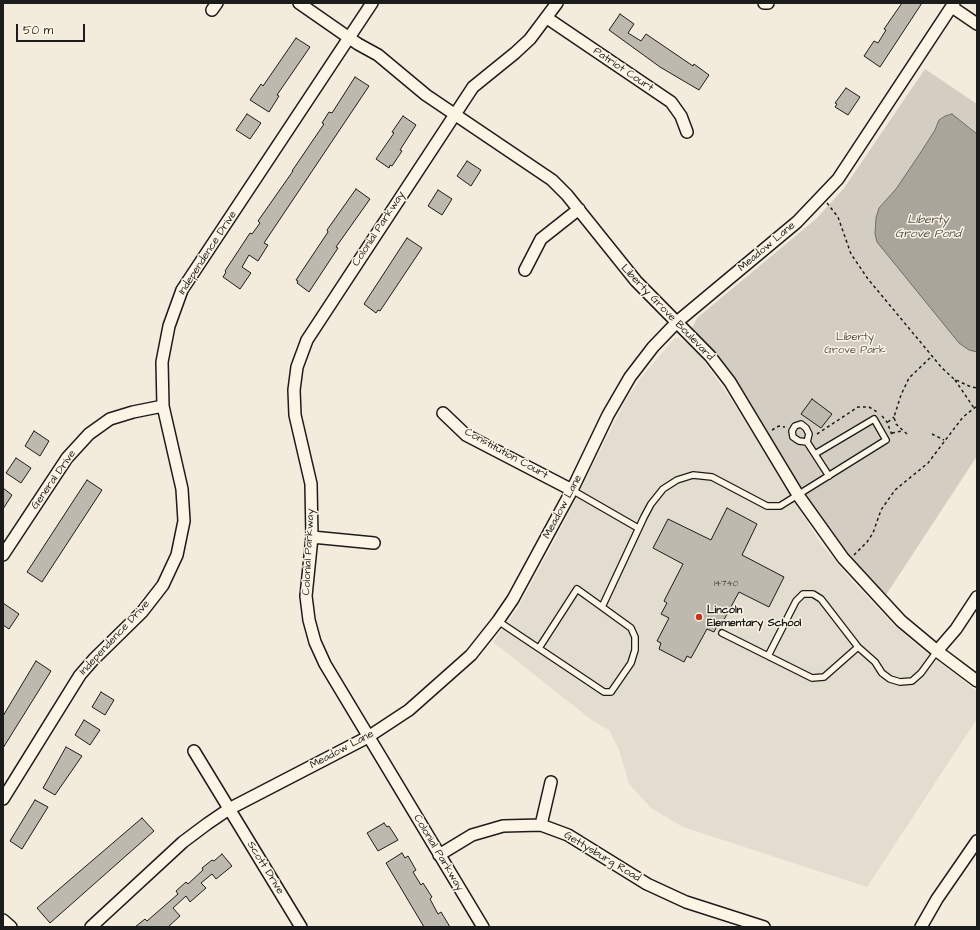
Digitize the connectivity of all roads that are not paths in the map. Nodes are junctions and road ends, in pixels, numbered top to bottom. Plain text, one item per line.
1 (290, 3) edge
2 (297, 3) edge
3 (372, 3) edge
4 (557, 3) edge
5 (764, 3) edge
6 (768, 3) edge
7 (953, 5) edge
8 (547, 18) junction
9 (977, 24) edge
10 (349, 38) junction
11 (455, 114) junction
12 (687, 132) dead end
13 (578, 209) junction
14 (525, 270) dead end
15 (677, 322) junction
16 (163, 406) junction
17 (443, 413) dead end
18 (807, 442) dead end
19 (815, 454) junction
20 (829, 476) junction
21 (572, 490) junction
22 (798, 495) junction
23 (638, 528) junction
24 (312, 537) junction
25 (374, 543) dead end
26 (3, 555) edge
27 (977, 597) edge
28 (602, 607) junction
29 (498, 621) junction
30 (722, 633) dead end
31 (858, 647) junction
32 (539, 648) junction
33 (936, 651) junction
34 (768, 656) junction
35 (977, 681) edge
36 (368, 737) junction
37 (194, 751) dead end
38 (551, 782) dead end
39 (3, 799) edge
40 (228, 809) junction
41 (541, 825) junction
42 (977, 841) edge
43 (439, 855) junction
44 (3, 920) edge
45 (11, 927) edge
46 (91, 927) edge
47 (301, 927) edge
48 (483, 927) edge
49 (764, 927) edge
50 (921, 927) edge

1 - 2 street, Liberty Grove Boulevard
2 - 10 street, Liberty Grove Boulevard
3 - 10 street, Independence Drive
4 - 8 street, Colonial Parkway
5 - 6 street
7 - 9 street
7 - 15 street, Meadow Lane
8 - 11 street, Colonial Parkway
8 - 12 street, Patriot Court
10 - 11 street, Liberty Grove Boulevard
10 - 16 street, Independence Drive
11 - 13 street, Liberty Grove Boulevard
11 - 24 street, Colonial Parkway
13 - 14 street
13 - 15 street, Liberty Grove Boulevard
15 - 21 street, Meadow Lane
15 - 22 street, Liberty Grove Boulevard
16 - 26 street, General Drive
16 - 39 street, Independence Drive
17 - 21 street, Constitution Court
18 - 19 lane
19 - 20 lane
19 - 20 lane
20 - 22 lane
21 - 23 lane
21 - 29 street, Meadow Lane
22 - 23 lane
22 - 33 street, Liberty Grove Boulevard
23 - 28 lane
24 - 25 street
24 - 36 street, Colonial Parkway
27 - 33 street
28 - 32 lane
28 - 32 lane
29 - 32 lane
29 - 36 street, Meadow Lane
30 - 34 lane
31 - 33 lane
31 - 34 lane
31 - 34 lane
33 - 35 street, Liberty Grove Boulevard
36 - 40 street, Meadow Lane
36 - 43 street, Colonial Parkway
37 - 40 street, Scott Drive
38 - 41 street
40 - 46 street, Meadow Lane
40 - 47 street, Scott Drive
41 - 43 street, Gettysburg Road
41 - 49 street, Gettysburg Road
42 - 50 street
43 - 48 street, Colonial Parkway
44 - 45 street

